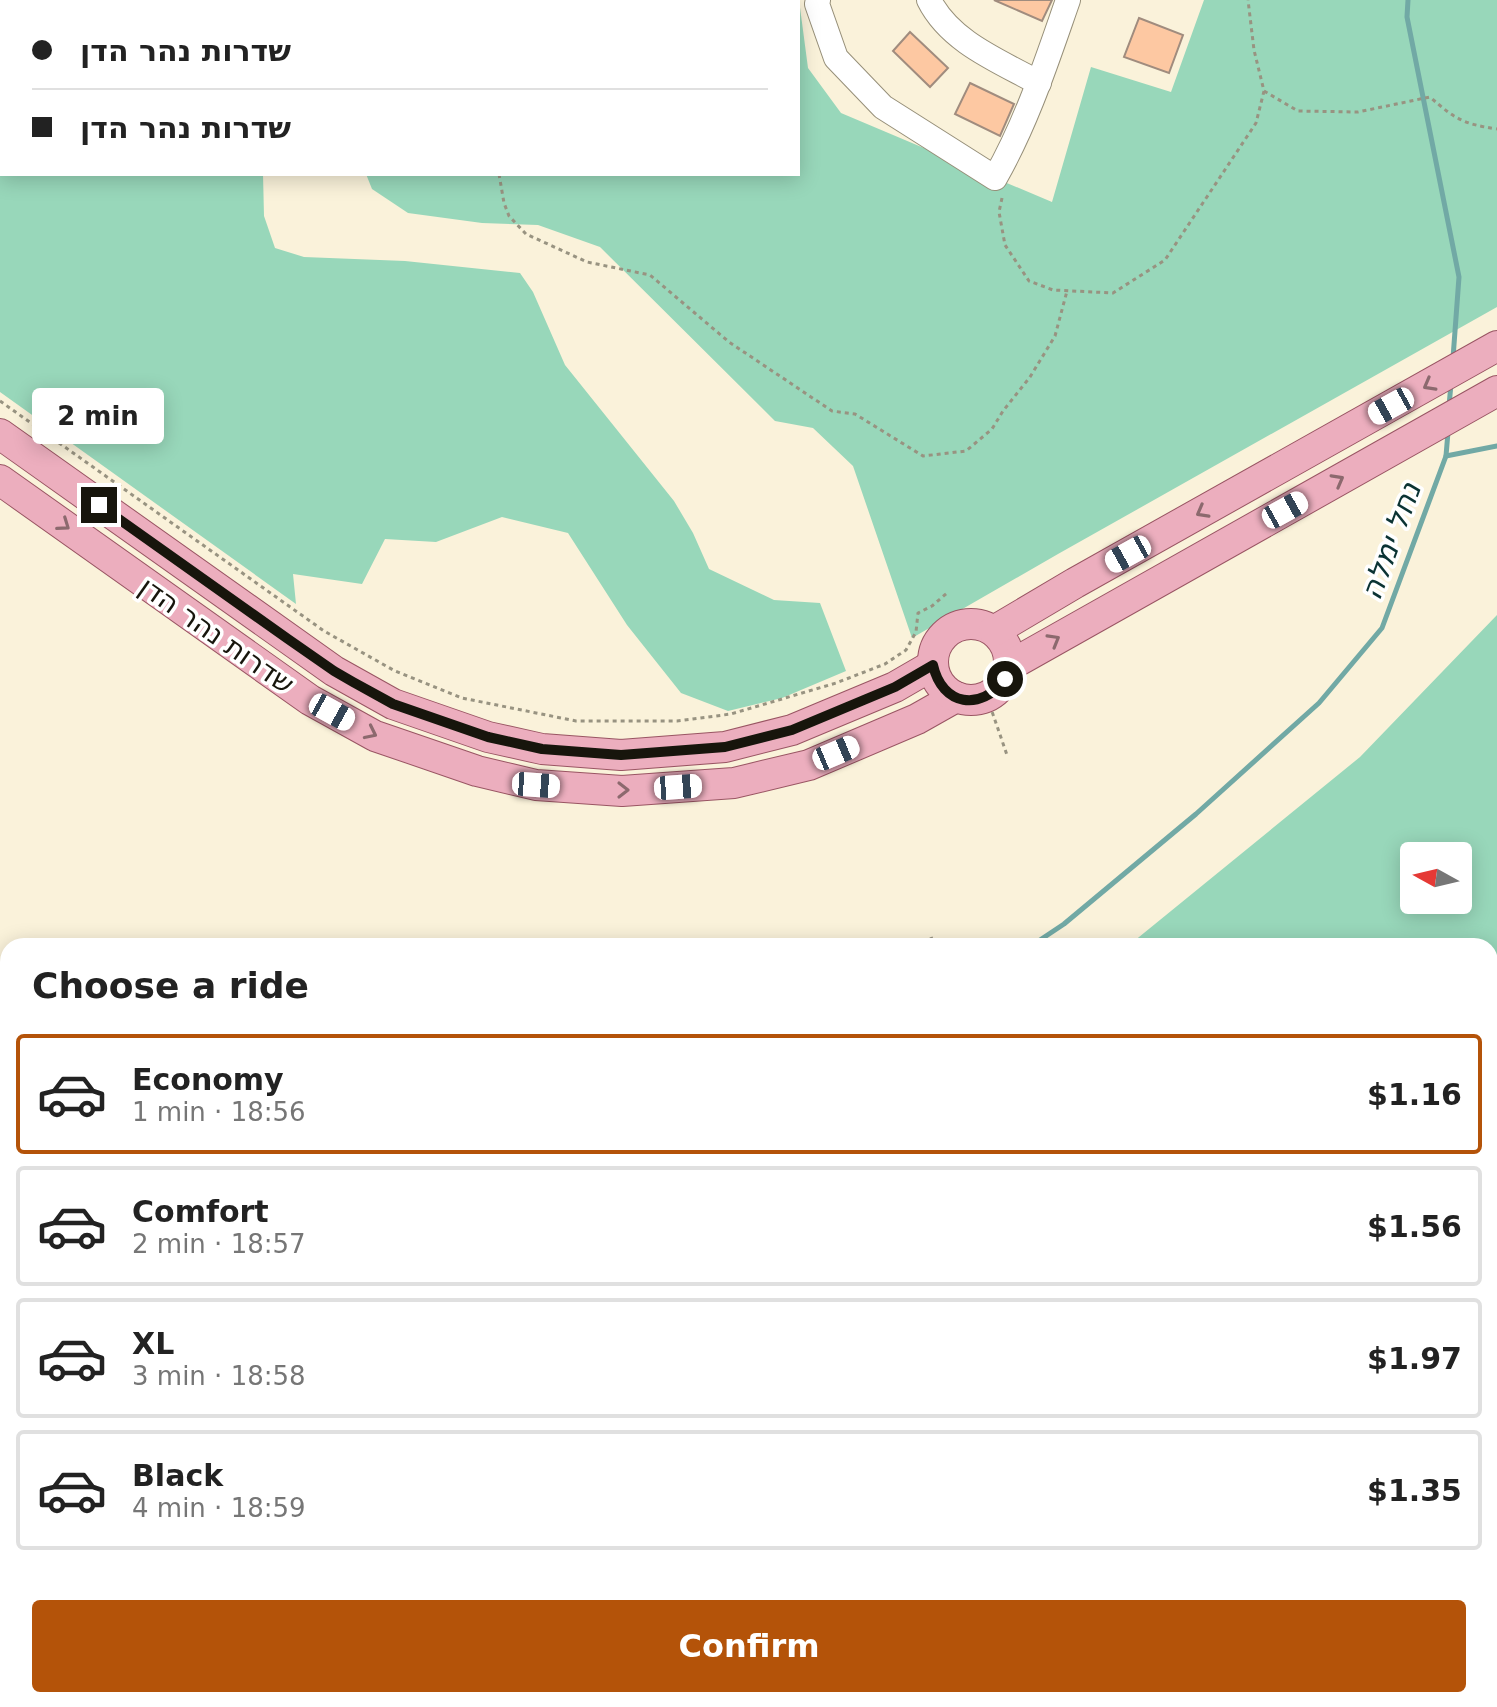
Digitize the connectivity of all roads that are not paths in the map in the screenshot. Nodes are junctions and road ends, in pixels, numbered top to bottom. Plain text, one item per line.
1 (818, 0) edge
2 (929, 0) edge
3 (1068, 0) edge
4 (1039, 83) junction
5 (1497, 346) edge
6 (1497, 391) edge
7 (0, 434) edge
8 (0, 480) edge
9 (994, 631) junction
10 (933, 665) junction
11 (1009, 666) junction
12 (956, 697) junction

1 - 4 street
2 - 4 street
3 - 4 street
5 -> 9 main road
11 -> 6 main road
7 - 10 main road, שדרות נהר הדן
8 -> 12 main road, שדרות נהר הדן
9 - 10 main road
9 - 11 main road
10 - 12 main road
11 - 12 main road, שדרות נהר הדן

